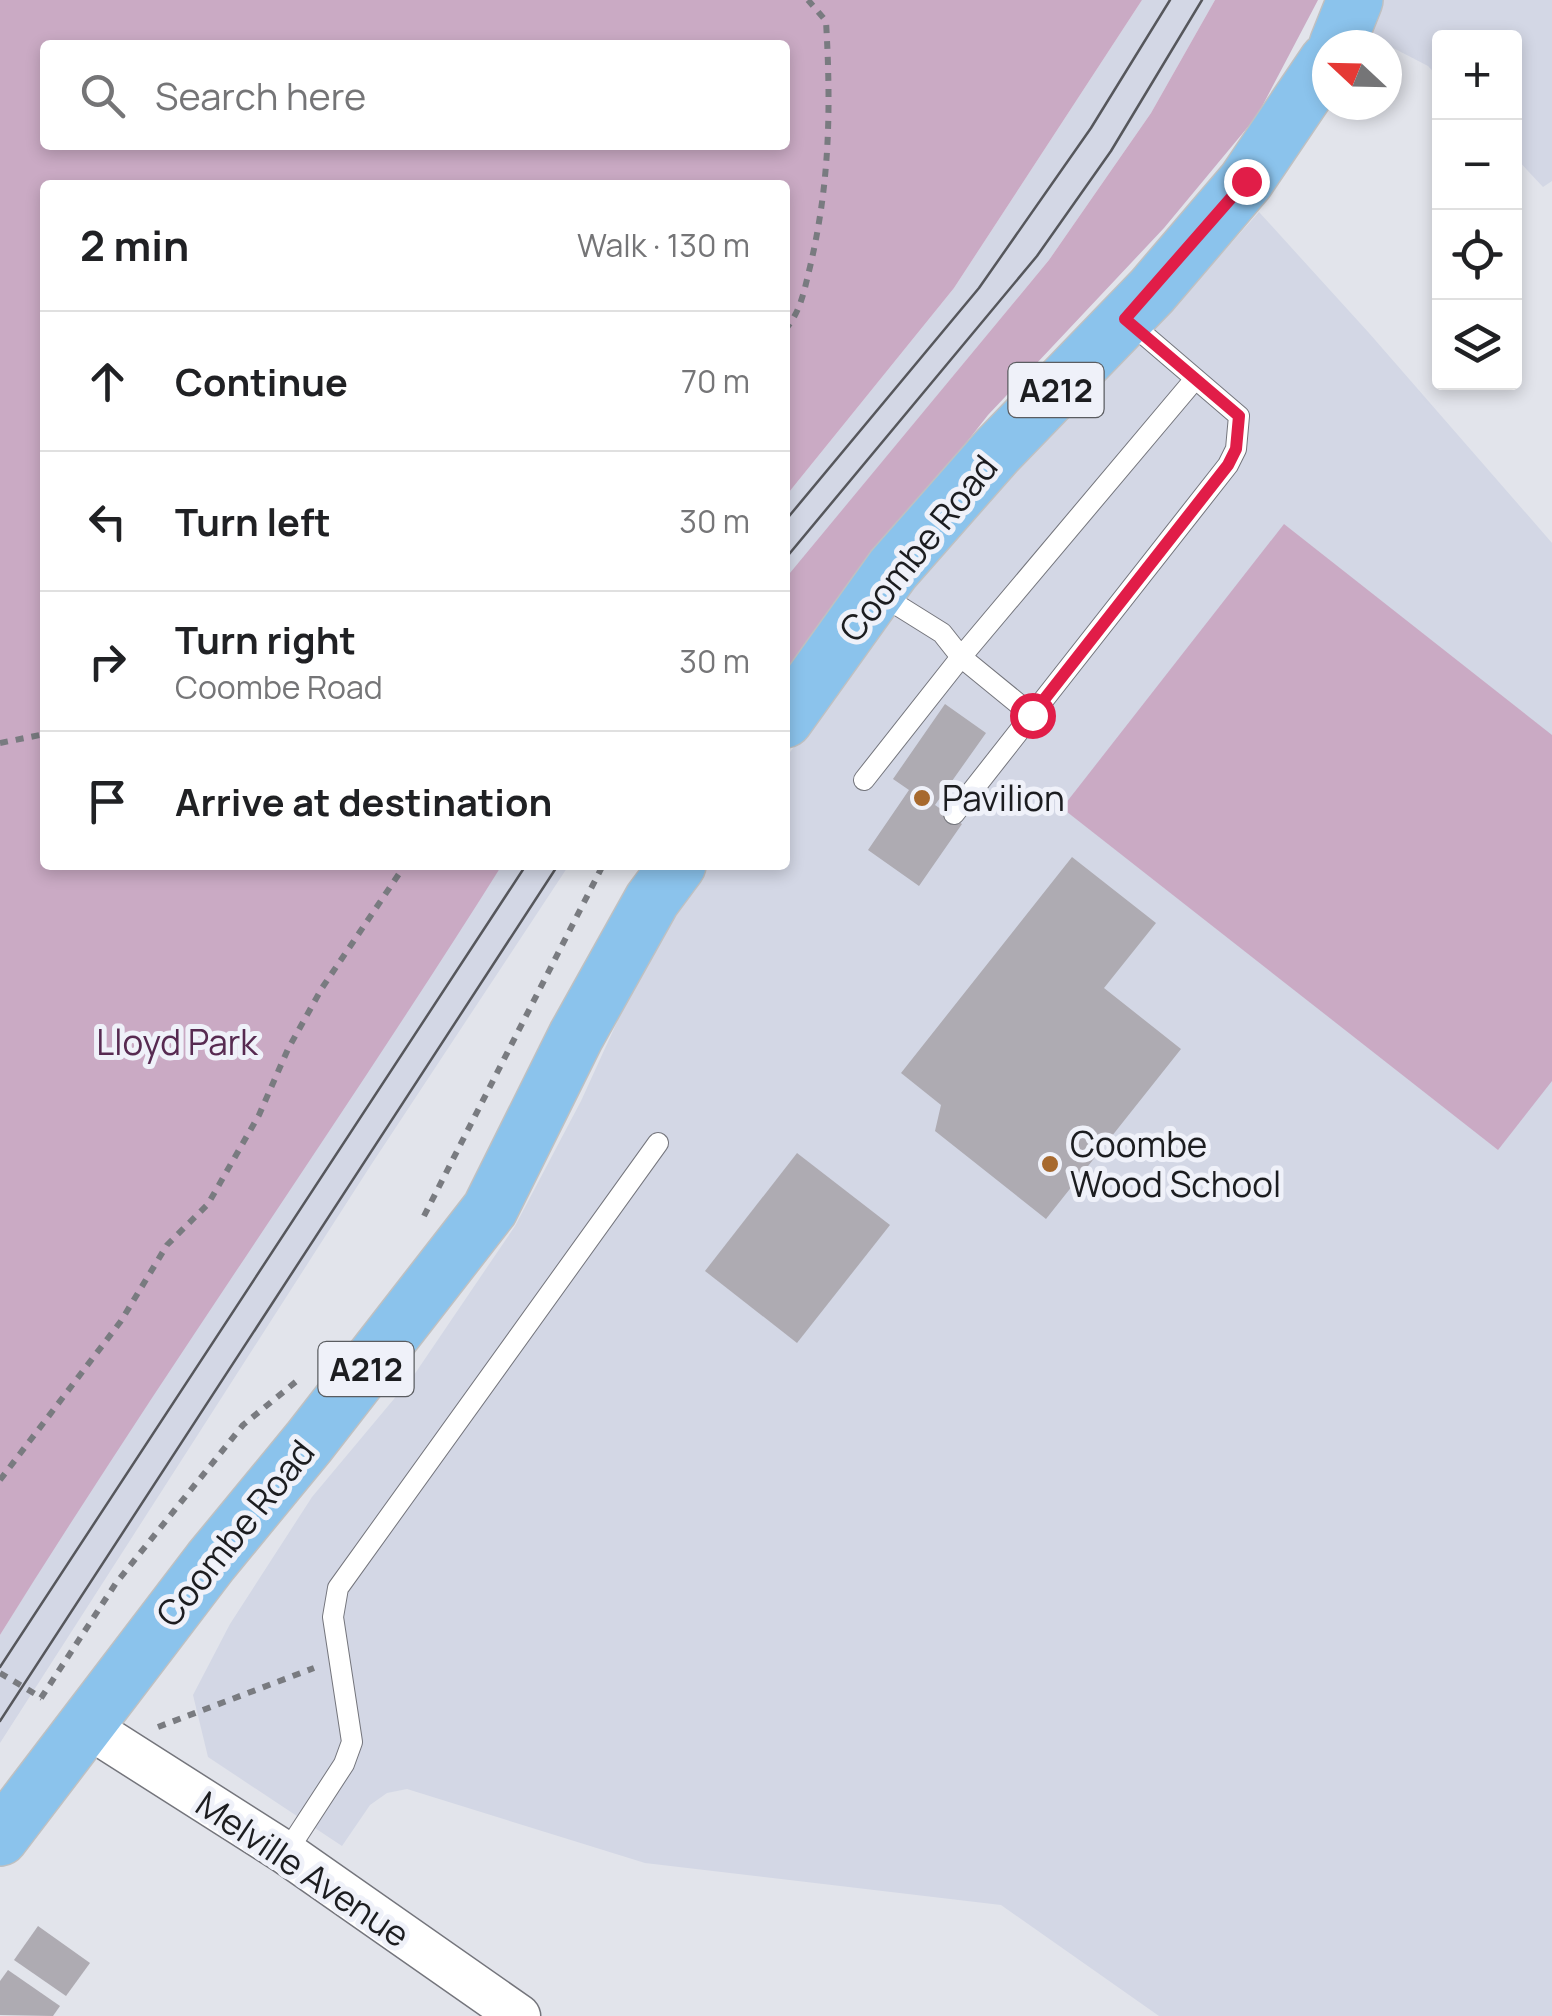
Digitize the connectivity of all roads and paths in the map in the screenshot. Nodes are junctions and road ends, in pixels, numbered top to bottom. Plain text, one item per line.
1 (808, 0) edge
2 (1355, 0) edge
3 (1343, 30) edge
4 (1312, 82) edge
5 (1125, 319) junction
6 (790, 324) edge
7 (1195, 379) junction
8 (877, 592) junction
9 (962, 657) junction
10 (790, 713) edge
11 (1032, 715) junction
12 (40, 735) edge
13 (0, 743) edge
14 (864, 780) dead end
15 (954, 814) dead end
16 (401, 870) edge
17 (600, 870) edge
18 (674, 870) edge
19 (658, 1143) dead end
20 (419, 1225) dead end
21 (303, 1376) dead end
22 (0, 1480) edge
23 (339, 1658) junction
24 (0, 1673) edge
25 (63, 1711) junction
26 (144, 1732) dead end
27 (0, 1838) edge
28 (286, 1853) junction
29 (498, 2010) edge

1 - 6 path
2 - 3 main road
4 - 5 main road, Coombe Road / A212
5 - 7 lane
5 - 8 main road, Coombe Road / A212
7 - 9 lane
7 - 11 lane
8 - 9 lane
8 - 10 main road, Coombe Road / A212
9 - 11 lane
9 - 14 lane
11 - 15 lane
12 - 13 path
16 - 22 path
17 - 20 path
18 - 25 main road, Coombe Road / A212
19 - 23 lane
21 - 25 path
23 - 26 path
23 - 28 lane
24 - 25 path
25 - 27 main road, Coombe Road / A212
25 - 28 street, Melville Avenue
28 - 29 street, Melville Avenue

